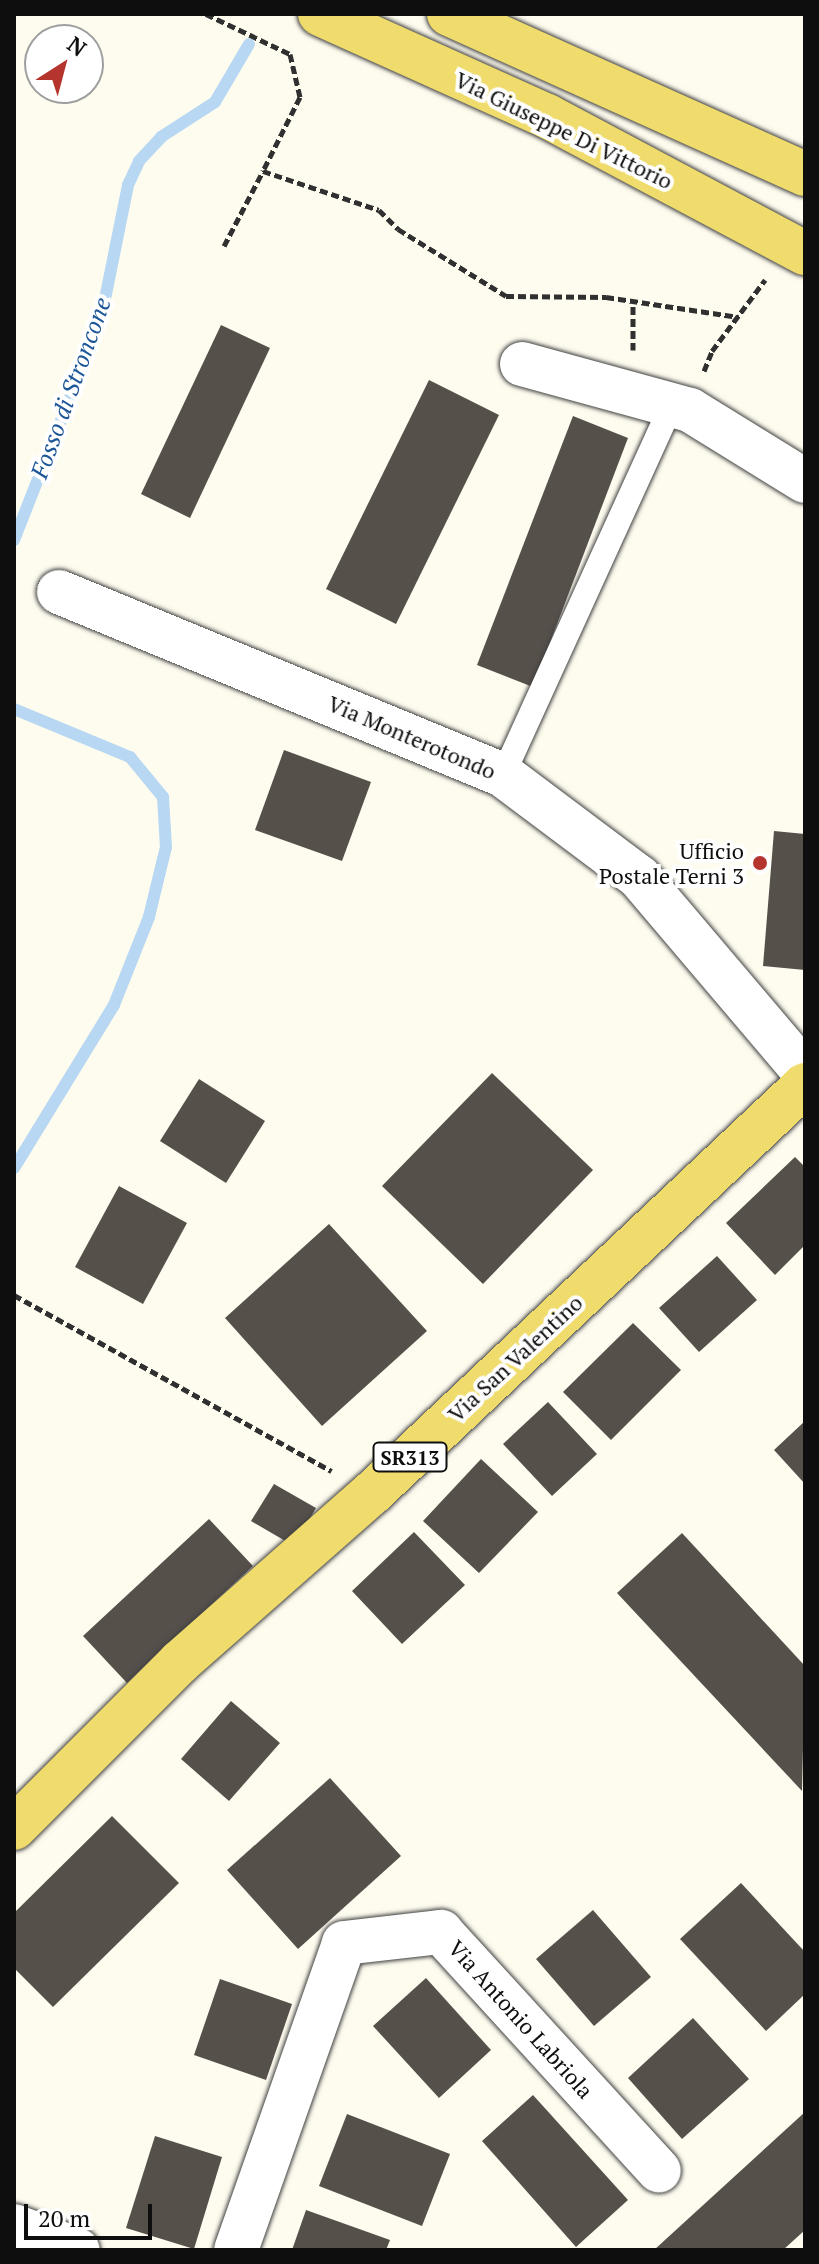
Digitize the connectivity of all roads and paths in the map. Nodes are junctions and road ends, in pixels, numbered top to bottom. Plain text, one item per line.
1 (206, 14) edge
2 (320, 14) edge
3 (449, 14) edge
4 (263, 171) junction
5 (805, 174) edge
6 (224, 246) dead end
7 (800, 257) edge
8 (738, 317) junction
9 (522, 364) dead end
10 (680, 408) junction
11 (805, 481) edge
12 (59, 592) dead end
13 (503, 775) junction
14 (805, 1073) edge
15 (805, 1085) edge
16 (14, 1295) edge
17 (372, 1493) junction
18 (14, 1828) edge
19 (659, 2171) dead end
20 (14, 2226) edge
21 (78, 2250) edge
22 (236, 2250) edge

1 - 4 path
2 - 7 main road, Via Giuseppe Di Vittorio
3 - 5 main road
4 - 6 path
4 - 8 path
7 - 8 path
8 - 10 path
9 - 10 street
10 - 11 street
10 - 13 lane
12 - 13 street, Via Monterotondo
13 - 14 street, Via Monterotondo
15 - 17 main road, Via San Valentino / SR313
16 - 17 path
17 - 18 main road, Via San Valentino / SR313
19 - 22 street, Via Antonio Labriola
20 - 21 street

